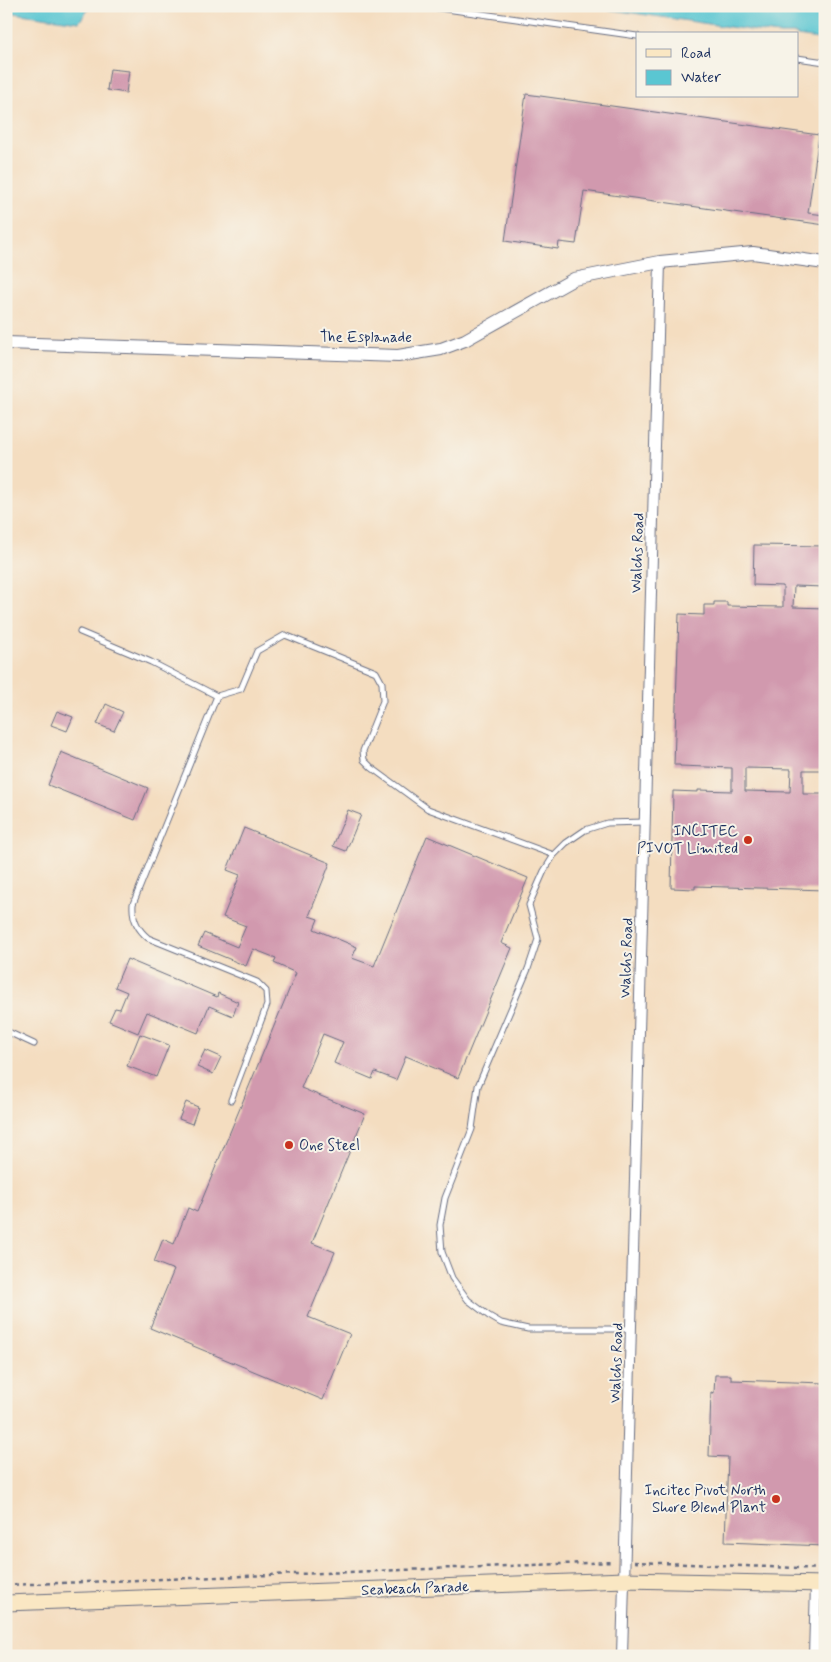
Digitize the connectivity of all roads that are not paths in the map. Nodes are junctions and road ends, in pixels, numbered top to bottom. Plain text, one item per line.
1 (425, 6) edge
2 (636, 36) edge
3 (798, 58) edge
4 (825, 62) edge
5 (660, 262) junction
6 (825, 262) edge
7 (6, 343) edge
8 (80, 632) dead end
9 (216, 696) junction
10 (645, 822) junction
11 (554, 855) junction
12 (6, 1031) edge
13 (34, 1044) dead end
14 (231, 1100) dead end
15 (632, 1329) junction
16 (625, 1580) junction
17 (820, 1584) edge
18 (6, 1604) edge
19 (622, 1656) edge
20 (814, 1656) edge

1 - 2 lane
3 - 4 lane
5 - 6 street, The Esplanade
5 - 7 street, The Esplanade
5 - 10 street, Walchs Road
8 - 9 lane
9 - 11 lane
9 - 14 lane
10 - 11 lane
10 - 15 street, Walchs Road
11 - 15 lane
12 - 13 lane
15 - 16 street, Walchs Road
16 - 17 main road, Seabeach Parade
16 - 18 main road, Seabeach Parade
16 - 19 street, Walchs Road
17 - 20 street

